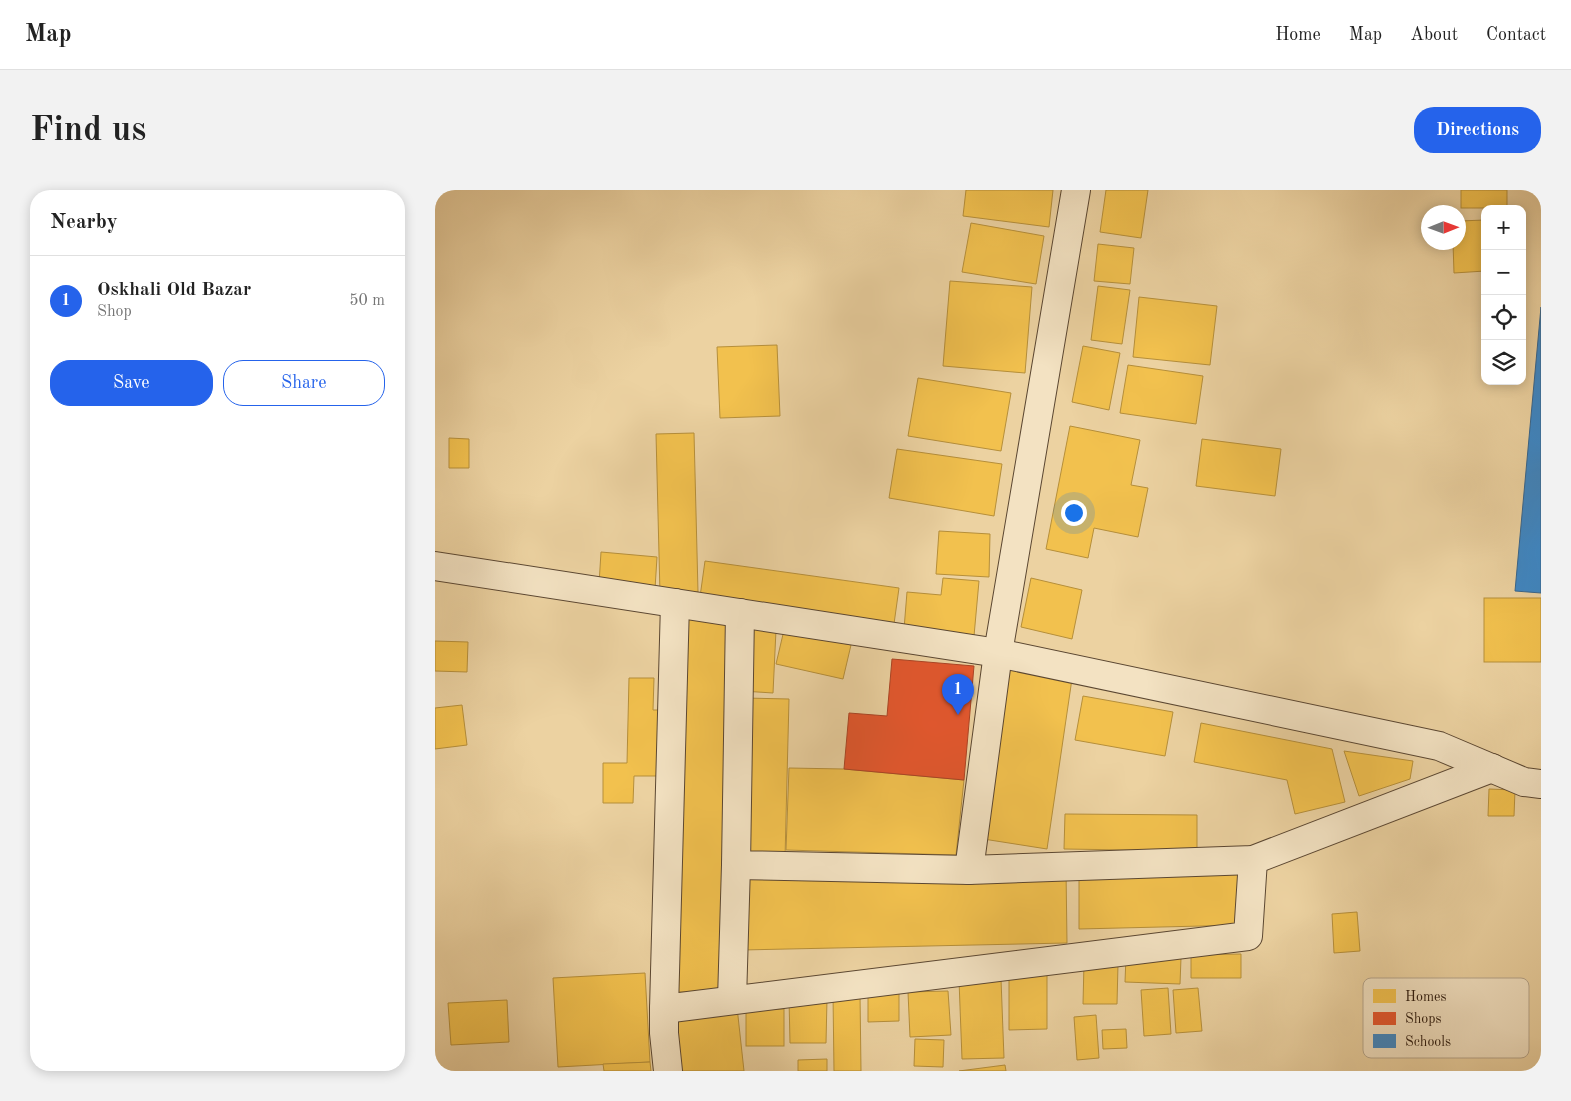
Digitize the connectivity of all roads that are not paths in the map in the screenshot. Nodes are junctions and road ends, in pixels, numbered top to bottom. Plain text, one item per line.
1 (1076, 190) edge
2 (435, 566) edge
3 (675, 603) junction
4 (741, 613) junction
5 (998, 653) junction
6 (1491, 768) junction
7 (1541, 784) edge
8 (1253, 860) junction
9 (736, 865) junction
10 (969, 870) junction
11 (732, 1000) junction
12 (664, 1009) junction
13 (668, 1071) edge

1 - 5 street
2 - 3 street
3 - 4 street
3 - 12 street
4 - 5 street
4 - 9 street
5 - 6 street
5 - 10 street
6 - 7 street
6 - 8 street
8 - 10 street
8 - 11 street
9 - 10 street
9 - 11 street
11 - 12 street
12 - 13 street

